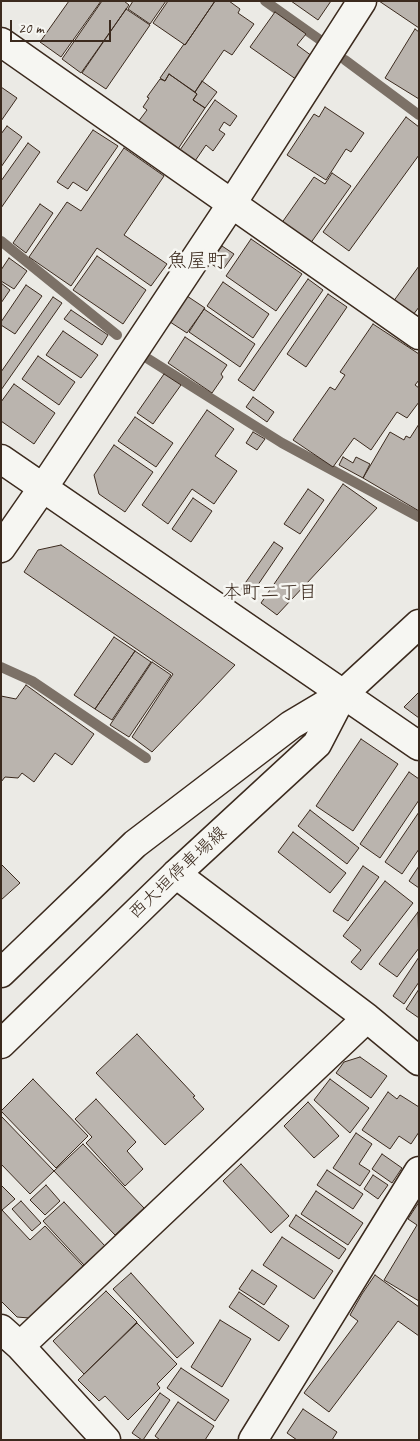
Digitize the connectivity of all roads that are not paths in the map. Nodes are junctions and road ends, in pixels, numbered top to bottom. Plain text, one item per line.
1 (362, 1) edge
2 (1, 42) edge
3 (231, 205) junction
4 (419, 336) edge
5 (1, 459) edge
6 (42, 488) junction
7 (1, 548) edge
8 (419, 624) edge
9 (343, 694) junction
10 (419, 746) edge
11 (176, 874) junction
12 (1, 973) edge
13 (367, 1018) junction
14 (1, 1044) edge
15 (419, 1061) edge
16 (419, 1172) edge
17 (10, 1338) edge
18 (106, 1440) edge
19 (253, 1440) edge

1 - 3 street
2 - 3 street
3 - 4 street
3 - 6 street
5 - 6 street
6 - 7 street
6 - 9 street
8 - 9 street, 西大垣停車場線
9 - 10 street
9 - 11 street, 西大垣停車場線
9 - 12 street, 西大垣停車場線
11 - 13 street
11 - 14 street, 西大垣停車場線
13 - 15 street
13 - 17 street
16 - 19 street
17 - 18 street

